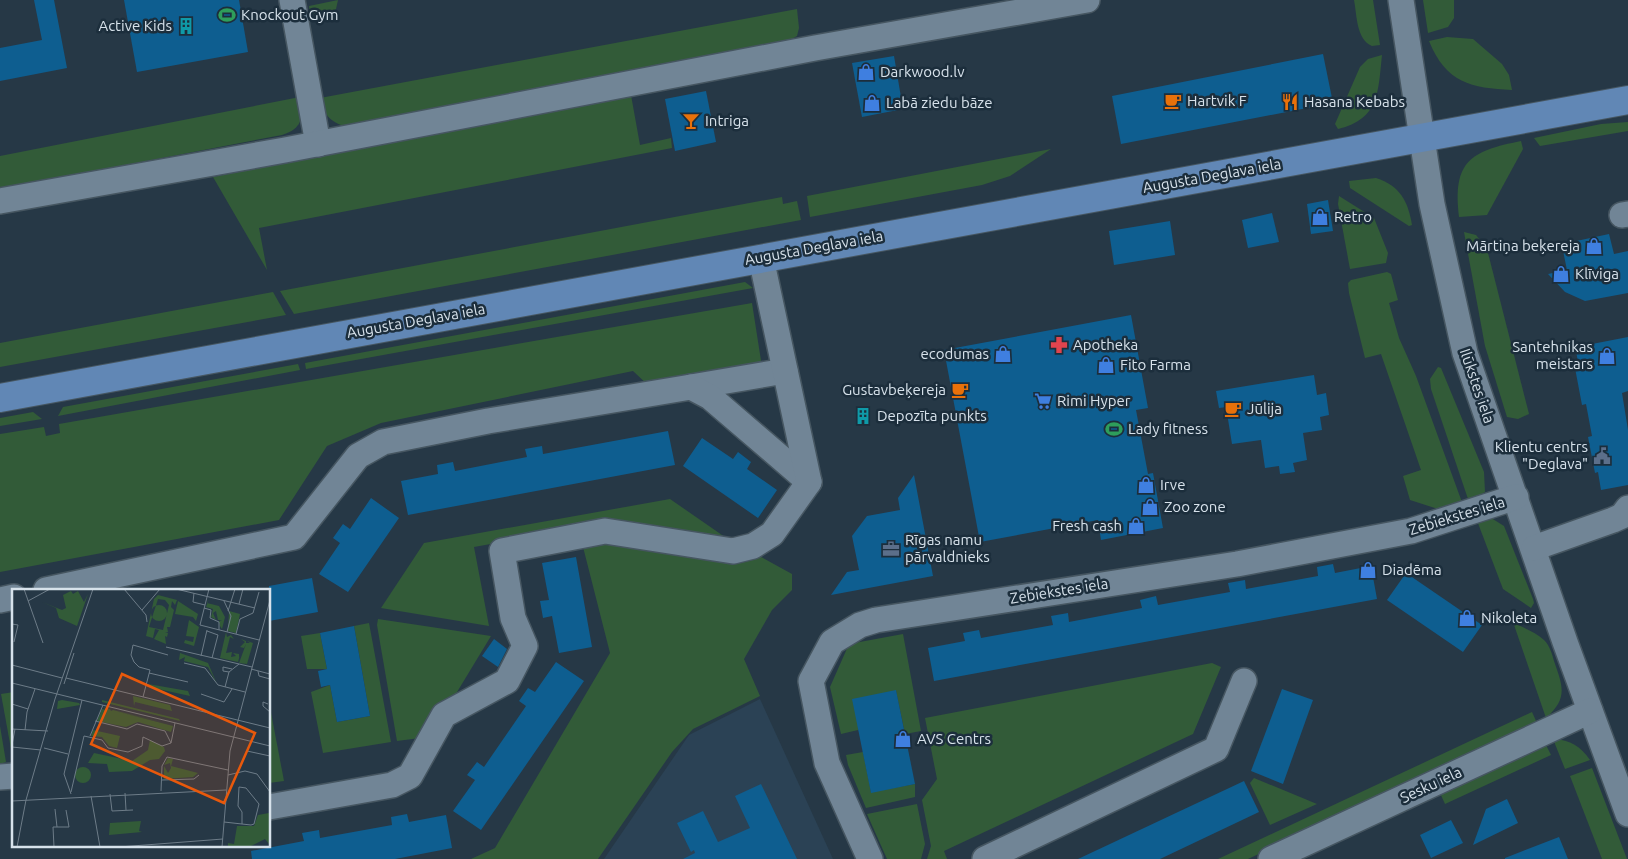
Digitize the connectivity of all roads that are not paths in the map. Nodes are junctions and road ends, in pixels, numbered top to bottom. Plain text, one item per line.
1 (292, 0) edge
2 (1087, 0) edge
3 (1401, 0) edge
4 (1628, 100) edge
5 (1423, 137) junction
6 (318, 144) junction
7 (0, 202) edge
8 (761, 258) junction
9 (785, 371) junction
10 (691, 387) junction
11 (0, 398) edge
12 (809, 482) junction
13 (1516, 497) junction
14 (1628, 508) edge
15 (1534, 548) junction
16 (51, 589) edge
17 (1244, 681) dead end
18 (1590, 711) junction
19 (270, 807) edge
20 (1628, 814) edge
21 (870, 859) edge
22 (985, 859) edge
23 (1271, 859) edge

1 - 6 street
2 - 6 street
3 - 5 street, Ilūkstes iela
4 - 5 main road, Augusta Deglava iela
5 - 8 main road, Augusta Deglava iela
5 - 13 street, Ilūkstes iela
6 - 7 street
8 - 9 street
8 - 11 main road, Augusta Deglava iela
9 - 10 street
9 - 12 street
10 - 12 street
10 - 16 street
12 - 19 street
13 - 15 street, Ilūkstes iela
13 - 21 street, Zebiekstes iela
14 - 15 street
15 - 18 street, Ilūkstes iela
17 - 22 street
18 - 20 street, Ilūkstes iela
18 - 23 street, Sesku iela

